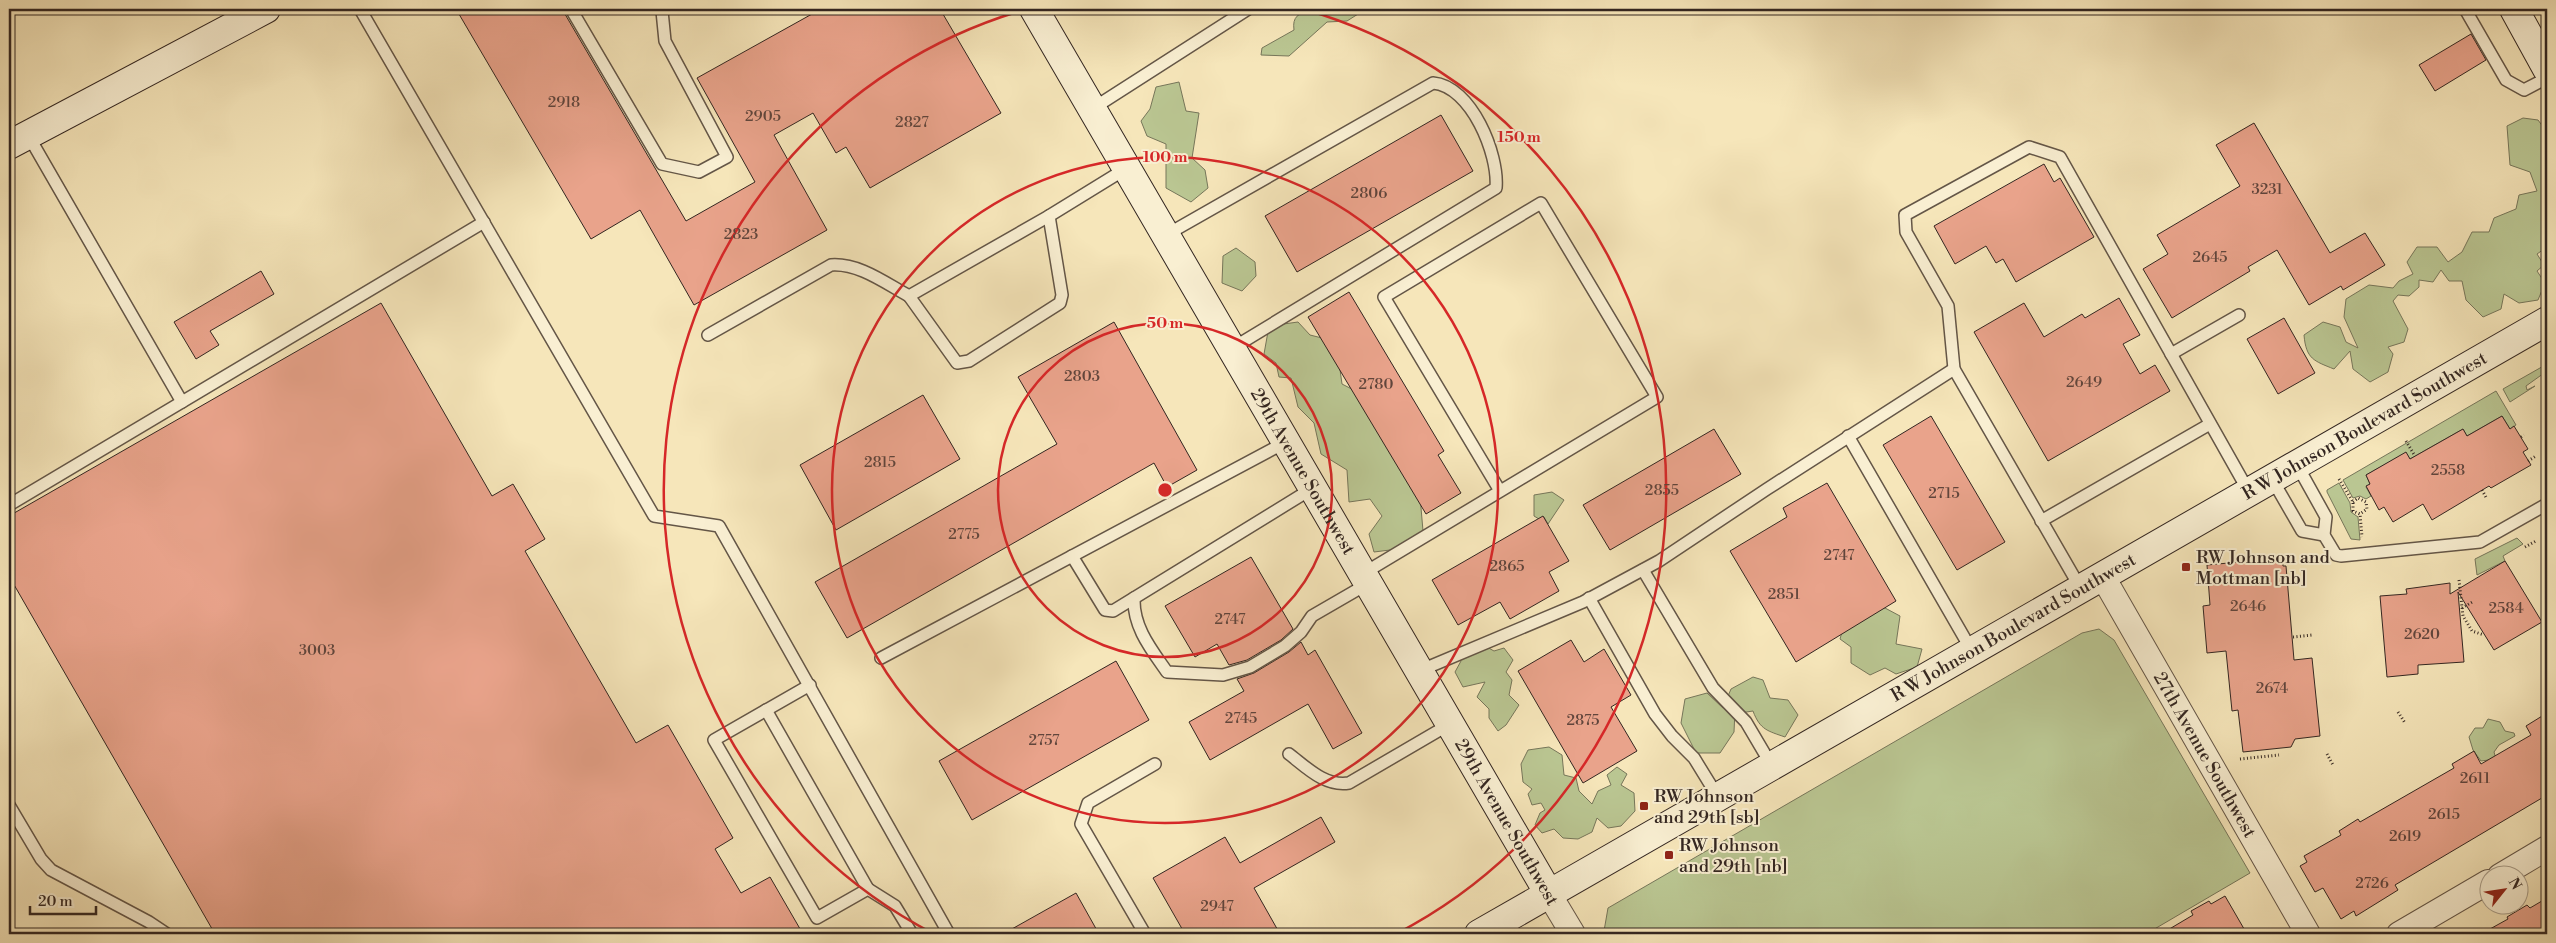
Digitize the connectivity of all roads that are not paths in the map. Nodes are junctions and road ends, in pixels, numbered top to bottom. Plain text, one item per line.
1 (266, 9) edge
2 (360, 9) edge
3 (571, 9) edge
4 (662, 9) edge
5 (1034, 9) edge
6 (1248, 9) edge
7 (2465, 9) edge
8 (2514, 9) edge
9 (2547, 69) edge
10 (2547, 78) edge
11 (1092, 108) junction
12 (18, 140) edge
13 (1127, 168) junction
14 (1050, 216) junction
15 (484, 222) junction
16 (1166, 235) junction
17 (909, 296) junction
18 (2239, 314) dead end
19 (2547, 321) edge
20 (708, 335) dead end
21 (1231, 348) junction
22 (2171, 354) junction
23 (1954, 368) junction
24 (182, 402) junction
25 (2210, 424) junction
26 (1848, 436) junction
27 (1286, 442) junction
28 (2297, 465) junction
29 (2272, 479) junction
30 (1313, 488) junction
31 (1500, 491) junction
32 (2249, 492) junction
33 (2547, 504) edge
34 (9, 505) edge
35 (2041, 521) junction
36 (2324, 535) junction
37 (1072, 556) junction
38 (1644, 570) junction
39 (1366, 578) junction
40 (2092, 583) junction
41 (1134, 598) junction
42 (1589, 598) junction
43 (1972, 652) junction
44 (881, 658) dead end
45 (1420, 671) junction
46 (810, 686) junction
47 (766, 710) junction
48 (1450, 724) junction
49 (1289, 754) dead end
50 (1155, 764) dead end
51 (1772, 766) junction
52 (1718, 797) junction
53 (9, 806) edge
54 (2547, 848) edge
55 (2517, 866) edge
56 (2478, 888) edge
57 (868, 889) junction
58 (1549, 894) junction
59 (167, 934) edge
60 (912, 934) edge
61 (949, 934) edge
62 (1145, 934) edge
63 (1479, 934) edge
64 (1573, 934) edge
65 (2308, 934) edge
66 (2399, 934) edge

1 - 12 street
2 - 15 lane
3 - 4 lane
5 - 11 street, 29th Avenue Southwest
6 - 11 lane
7 - 10 lane
8 - 9 street
11 - 13 street, 29th Avenue Southwest
12 - 24 lane
13 - 14 lane
13 - 16 street, 29th Avenue Southwest
14 - 17 lane
14 - 17 lane
15 - 24 lane
15 - 46 lane
16 - 21 street, 29th Avenue Southwest
16 - 21 lane
17 - 20 lane
18 - 22 lane
19 - 28 street, R W Johnson Boulevard Southwest
21 - 27 street, 29th Avenue Southwest
22 - 23 lane
22 - 25 lane
23 - 26 lane
23 - 35 lane
24 - 34 lane
25 - 32 lane
25 - 35 lane
26 - 38 lane
26 - 43 lane
27 - 30 street, 29th Avenue Southwest
27 - 37 lane
28 - 29 street, R W Johnson Boulevard Southwest
28 - 36 lane
29 - 32 street, R W Johnson Boulevard Southwest
29 - 36 lane
30 - 39 street, 29th Avenue Southwest
30 - 41 lane
31 - 31 lane
31 - 39 lane
32 - 40 street, R W Johnson Boulevard Southwest
33 - 36 lane
35 - 40 lane
37 - 41 lane
37 - 44 lane
38 - 42 lane
38 - 51 lane
39 - 41 lane
39 - 45 street, 29th Avenue Southwest
40 - 43 street, R W Johnson Boulevard Southwest
40 - 65 street, 27th Avenue Southwest
42 - 45 lane
42 - 52 lane
43 - 51 street, R W Johnson Boulevard Southwest
45 - 48 street, 29th Avenue Southwest
46 - 47 lane
46 - 61 lane
47 - 57 lane
47 - 57 lane
48 - 49 lane
48 - 58 street, 29th Avenue Southwest
50 - 62 lane
51 - 52 street, R W Johnson Boulevard Southwest
52 - 58 street, R W Johnson Boulevard Southwest
53 - 59 lane
54 - 55 street
56 - 66 street
57 - 60 lane
58 - 63 street, R W Johnson Boulevard Southwest
58 - 64 street, 29th Avenue Southwest

